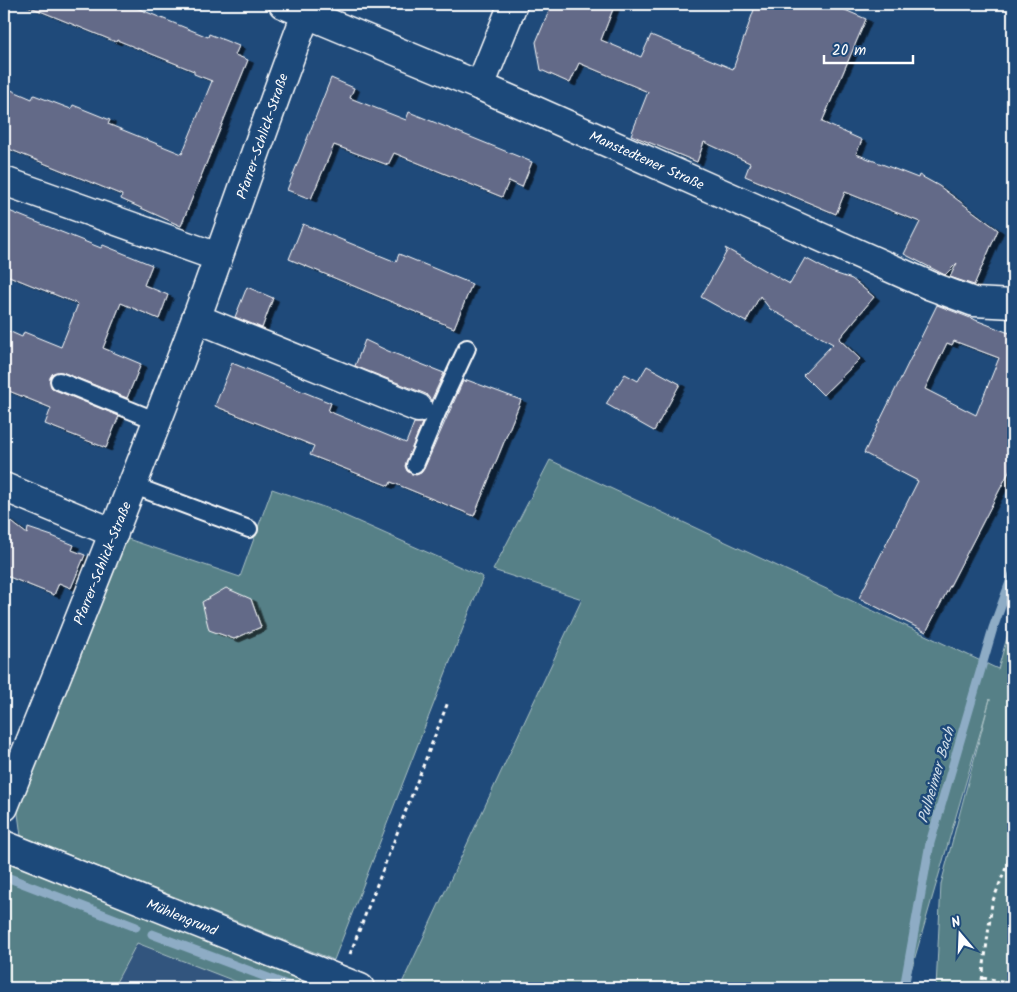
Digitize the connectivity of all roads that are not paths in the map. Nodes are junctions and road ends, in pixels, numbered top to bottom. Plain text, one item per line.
1 (513, 4) edge
2 (294, 9) edge
3 (480, 86) junction
4 (4, 181) edge
5 (218, 257) junction
6 (1013, 304) edge
7 (196, 318) junction
8 (467, 348) dead end
9 (59, 381) dead end
10 (427, 412) junction
11 (157, 422) junction
12 (415, 465) dead end
13 (132, 485) junction
14 (4, 487) edge
15 (249, 529) dead end
16 (114, 533) junction
17 (4, 807) edge
18 (4, 845) edge
19 (350, 984) edge

1 - 3 street
2 - 3 street, Manstedtener Straße
2 - 5 street, Pfarrer-Schlick-Straße
3 - 6 street, Manstedtener Straße
4 - 5 street
5 - 7 street, Pfarrer-Schlick-Straße
7 - 10 street
7 - 11 street, Pfarrer-Schlick-Straße
8 - 10 lane
9 - 11 lane
10 - 12 lane
11 - 13 street, Pfarrer-Schlick-Straße
13 - 15 lane
13 - 16 street, Pfarrer-Schlick-Straße
14 - 16 street
16 - 17 street, Pfarrer-Schlick-Straße
18 - 19 street, Mühlengrund

